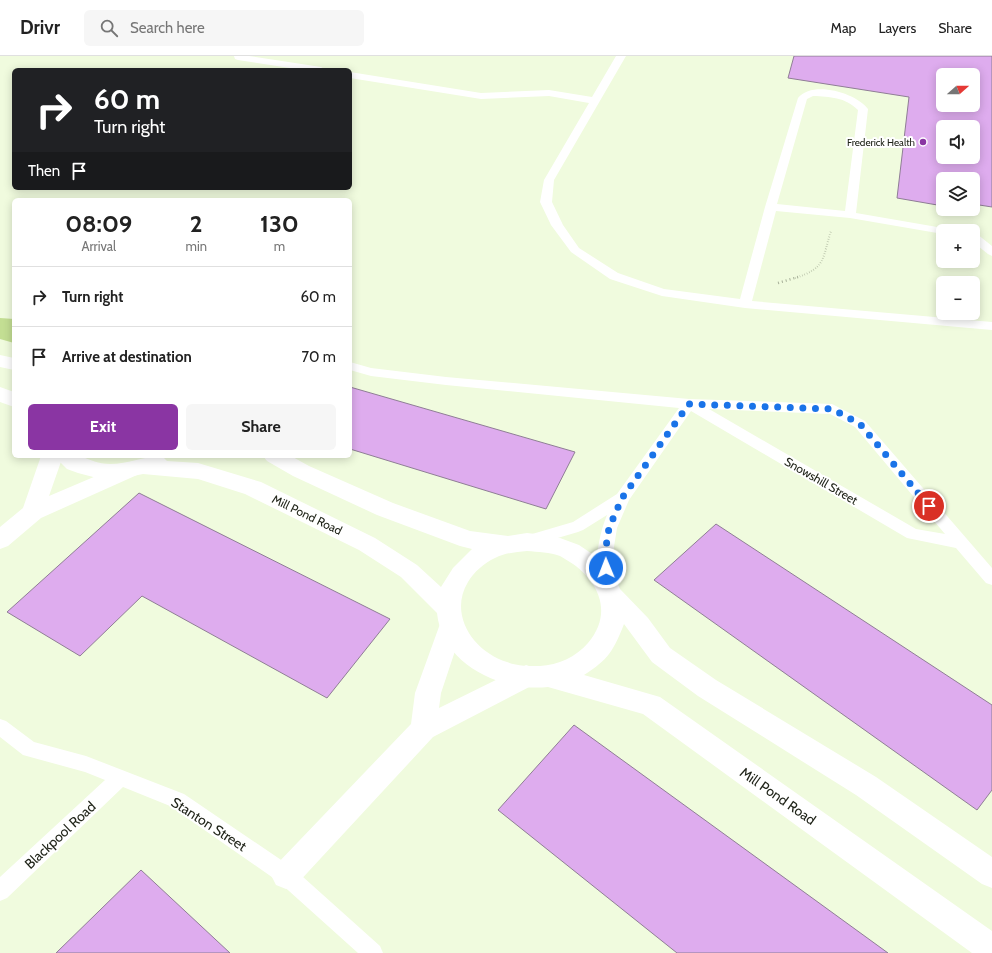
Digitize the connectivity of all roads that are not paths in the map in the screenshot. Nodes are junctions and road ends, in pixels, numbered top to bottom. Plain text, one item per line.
1 (621, 56) edge
2 (238, 57) dead end
3 (307, 68) edge
4 (352, 75) edge
5 (596, 101) junction
6 (771, 207) junction
7 (850, 215) junction
8 (936, 230) edge
9 (980, 242) edge
10 (992, 252) edge
11 (746, 304) junction
12 (992, 326) edge
13 (0, 361) edge
14 (12, 364) edge
15 (352, 367) edge
16 (0, 394) edge
17 (12, 399) edge
18 (689, 404) junction
19 (51, 458) edge
20 (69, 458) edge
21 (164, 458) edge
22 (278, 458) edge
23 (137, 468) junction
24 (622, 498) junction
25 (33, 512) junction
26 (0, 540) edge
27 (958, 542) junction
28 (515, 544) junction
29 (992, 579) edge
30 (610, 590) junction
31 (451, 616) junction
32 (537, 676) junction
33 (0, 727) edge
34 (424, 729) junction
35 (120, 778) junction
36 (992, 874) edge
37 (286, 875) junction
38 (0, 891) edge
39 (992, 949) edge
40 (372, 953) edge

1 - 5 lane
2 - 3 lane
4 - 5 lane
5 - 11 lane
6 - 7 lane
6 - 7 lane
6 - 11 lane
7 - 8 lane
9 - 10 lane
11 - 12 lane
13 - 14 street
15 - 18 lane
16 - 17 street
18 - 24 lane
18 - 27 lane, Snowshill Street
18 - 27 lane
19 - 25 street
20 - 23 street, Mill Pond Road
21 - 23 street, Mill Pond Road
22 - 28 street
23 - 25 street
23 - 31 street, Mill Pond Road
24 - 28 lane
24 - 30 lane
25 - 26 street
27 - 29 lane
28 - 30 street
28 - 31 street
30 - 32 street, Mill Pond Road
30 - 36 street
31 - 32 street, Mill Pond Road
31 - 34 street
32 - 34 street
32 - 39 street, Mill Pond Road
33 - 35 lane, Stanton Street
34 - 37 street
35 - 37 lane, Stanton Street
35 - 38 lane, Blackpool Road
37 - 40 lane, Stanton Street

